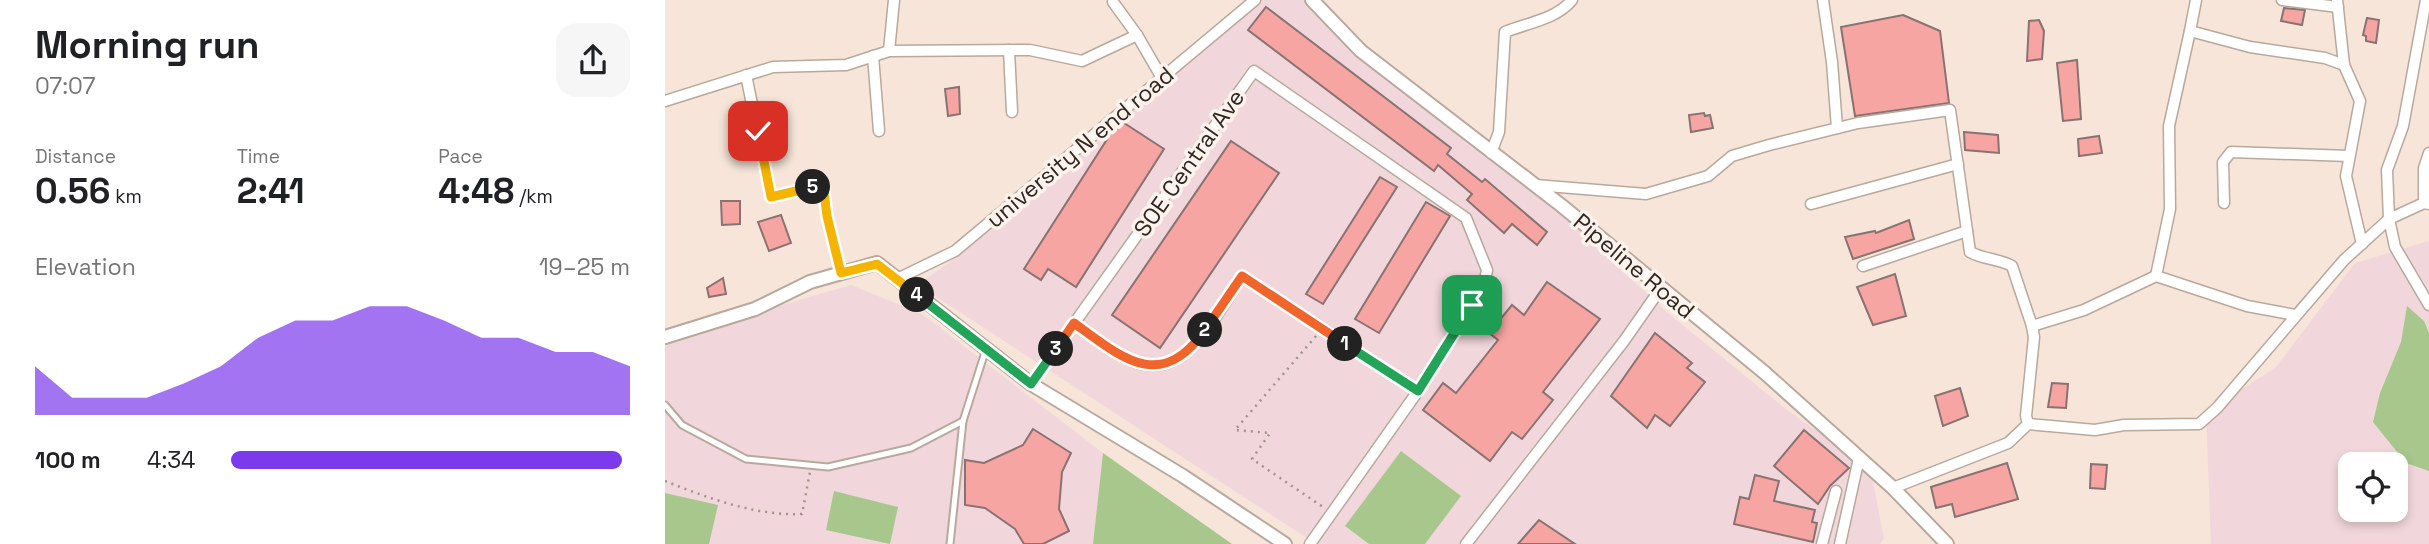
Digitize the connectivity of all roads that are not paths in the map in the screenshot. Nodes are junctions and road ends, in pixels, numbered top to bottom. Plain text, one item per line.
1 (894, 0) edge
2 (1255, 0) edge
3 (1311, 0) edge
4 (1572, 0) edge
5 (1823, 0) edge
6 (2196, 0) edge
7 (2281, 0) edge
8 (2426, 0) edge
9 (1113, 2) dead end
10 (2338, 4) edge
11 (2190, 31) junction
12 (1137, 35) junction
13 (1009, 50) junction
14 (889, 51) junction
15 (873, 56) junction
16 (2344, 65) junction
17 (746, 75) junction
18 (1162, 78) junction
19 (665, 101) edge
20 (1012, 112) dead end
21 (1837, 128) junction
22 (879, 131) dead end
23 (1492, 153) junction
24 (2429, 153) edge
25 (2349, 156) junction
26 (1958, 164) junction
27 (1534, 185) junction
28 (2224, 203) dead end
29 (1811, 204) dead end
30 (2426, 204) edge
31 (2389, 219) junction
32 (1967, 231) junction
33 (2362, 244) junction
34 (1863, 266) dead end
35 (841, 273) junction
36 (2156, 276) junction
37 (897, 279) junction
38 (1661, 288) junction
39 (2429, 305) edge
40 (2295, 315) junction
41 (1074, 323) junction
42 (2032, 326) junction
43 (665, 337) edge
44 (986, 349) junction
45 (1031, 384) junction
46 (1418, 391) junction
47 (665, 405) edge
48 (963, 421) junction
49 (2028, 424) junction
50 (1859, 458) junction
51 (1893, 488) junction
52 (1836, 491) dead end
53 (950, 544) edge
54 (1285, 544) edge
55 (1310, 544) edge
56 (1466, 544) edge
57 (1822, 544) edge
58 (1840, 544) edge
59 (1947, 544) edge

1 - 14 street
2 - 18 street, university N end road
3 - 23 street, Pipeline Road
4 - 23 street
5 - 21 street
6 - 11 street
7 - 10 street
8 - 31 street
9 - 12 street
10 - 16 street
11 - 16 street
11 - 36 street
12 - 13 street
12 - 18 street
13 - 14 street
13 - 20 street
14 - 15 street
15 - 17 street
15 - 22 street
16 - 25 street
17 - 19 street
17 - 35 street
18 - 37 street, university N end road
21 - 26 street
21 - 27 street
23 - 27 street, Pipeline Road
24 - 30 street
25 - 28 street
25 - 33 street
26 - 29 street
26 - 32 street
27 - 38 street, Pipeline Road
30 - 31 street
31 - 33 street
31 - 39 street
32 - 34 street
32 - 42 street
33 - 40 street
35 - 37 street
35 - 43 street
36 - 40 street
36 - 42 street
37 - 44 street
38 - 50 street, Pipeline Road
38 - 56 street
40 - 49 street
41 - 45 street, SOE Central Ave
41 - 46 street
41 - 46 street, SOE Central Ave
42 - 49 street
44 - 45 street
44 - 48 lane
45 - 54 street
46 - 55 street
47 - 48 lane
48 - 53 lane
49 - 51 street
50 - 51 street, Pipeline Road
50 - 58 street
51 - 59 street, Pipeline Road
52 - 57 street

